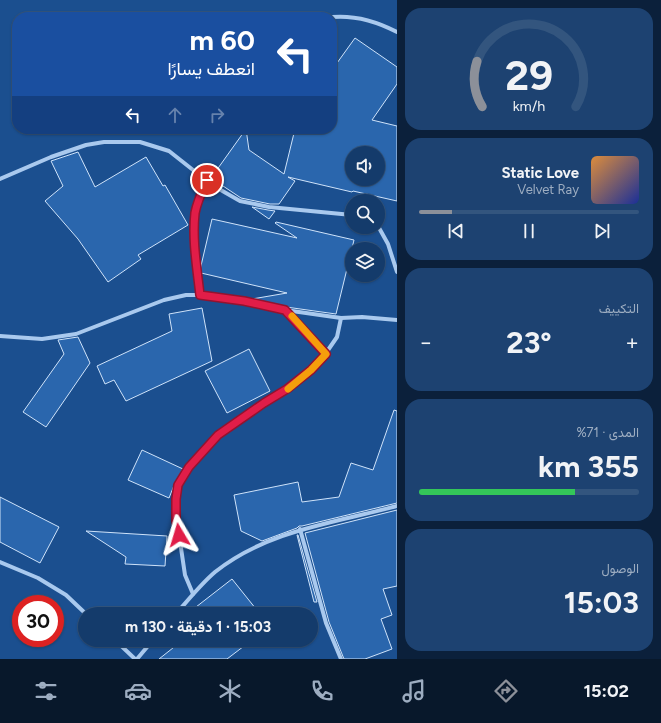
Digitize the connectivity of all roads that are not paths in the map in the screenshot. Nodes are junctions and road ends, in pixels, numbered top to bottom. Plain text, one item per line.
1 (337, 17) edge
2 (397, 32) edge
3 (0, 179) edge
4 (207, 180) junction
5 (345, 214) edge
6 (382, 234) edge
7 (397, 272) edge
8 (200, 295) junction
9 (285, 310) junction
10 (341, 318) junction
11 (397, 320) edge
12 (0, 336) edge
13 (326, 354) junction
14 (397, 506) edge
15 (300, 529) junction
16 (0, 562) edge
17 (193, 594) junction
18 (79, 607) edge
19 (182, 607) edge
20 (123, 647) edge
21 (147, 647) edge
22 (136, 659) edge
23 (341, 659) edge

1 - 2 street
3 - 4 street
4 - 5 street
4 - 8 street
6 - 7 street
8 - 9 street
8 - 12 street
9 - 10 street
9 - 13 street
10 - 11 street
10 - 13 street
13 - 17 street
14 - 15 street
15 - 17 street
15 - 23 street
16 - 18 street
17 - 19 street
20 - 22 street
21 - 22 street

